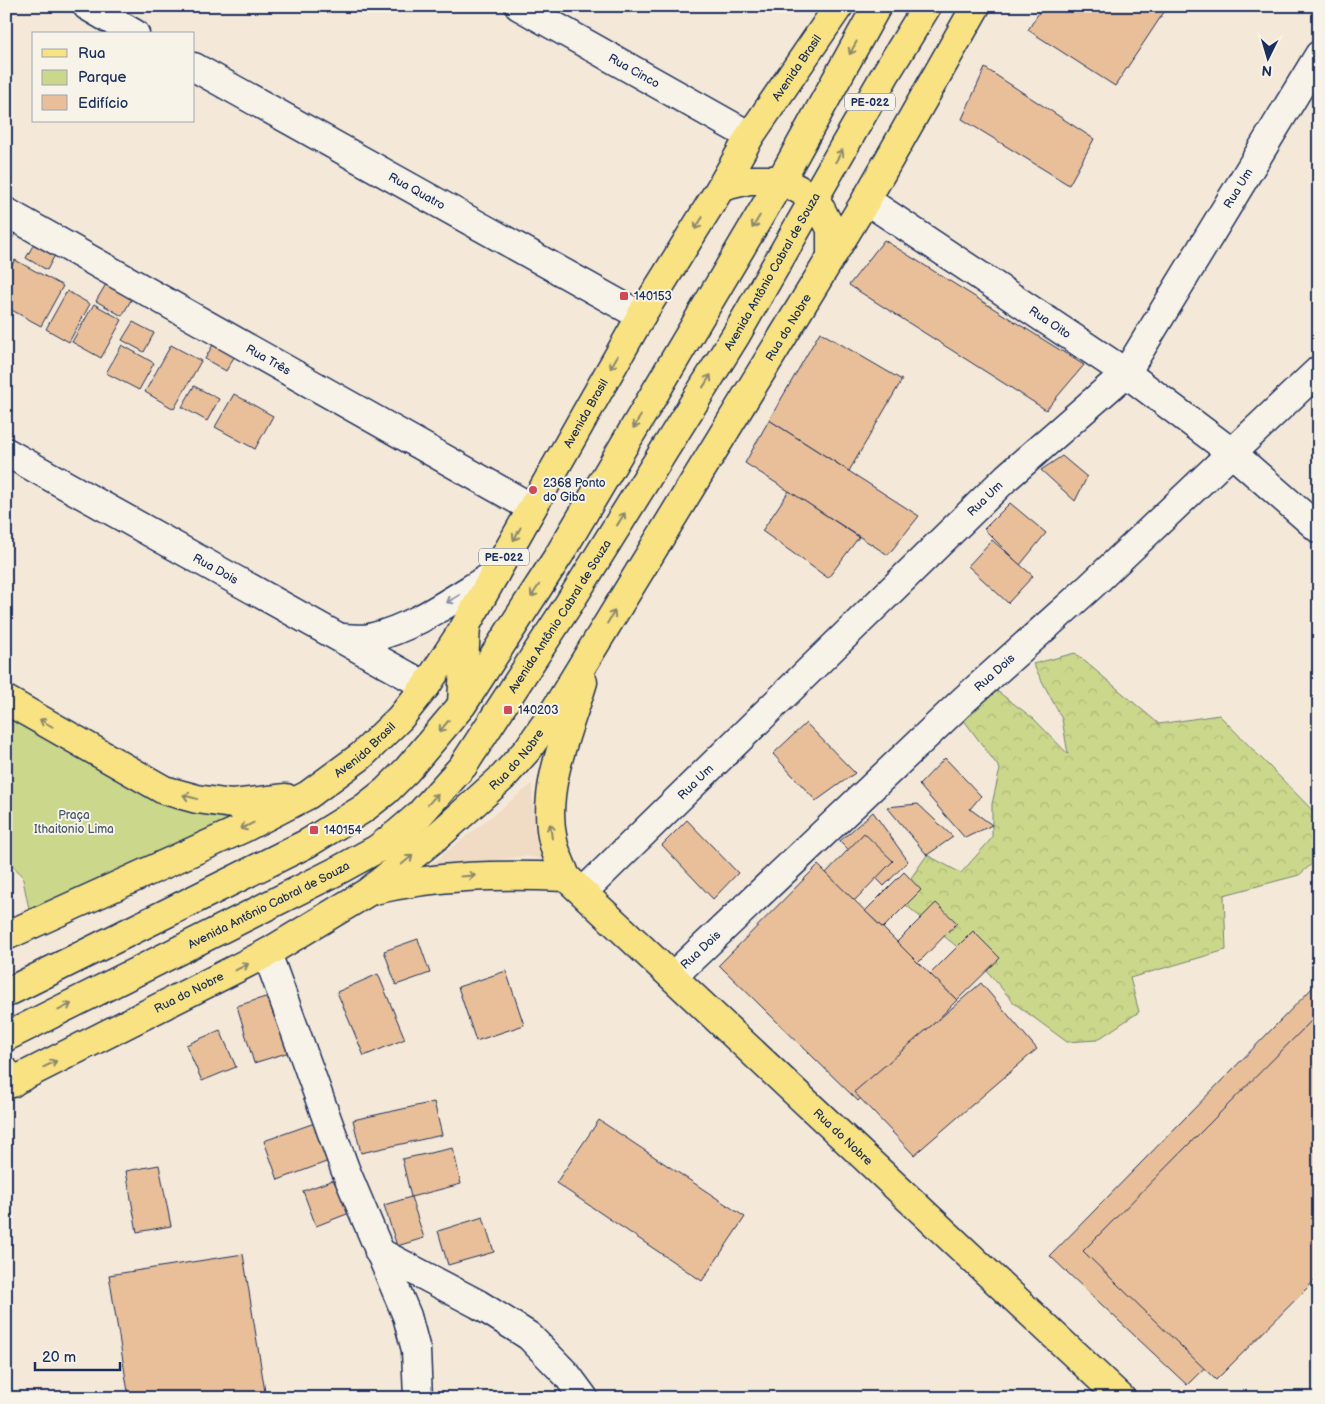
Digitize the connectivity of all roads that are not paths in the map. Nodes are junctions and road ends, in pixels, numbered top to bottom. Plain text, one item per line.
1 (87, 6) edge
2 (519, 6) edge
3 (839, 6) edge
4 (877, 6) edge
5 (927, 6) edge
6 (976, 6) edge
7 (132, 32) edge
8 (1319, 55) edge
9 (195, 68) edge
10 (750, 136) junction
11 (781, 180) junction
12 (721, 187) junction
13 (815, 198) junction
14 (866, 200) junction
15 (6, 212) edge
16 (831, 256) junction
17 (641, 316) junction
18 (1319, 370) edge
19 (1126, 373) junction
20 (6, 452) edge
21 (1231, 452) junction
22 (532, 508) junction
23 (1319, 529) edge
24 (495, 574) junction
25 (466, 625) junction
26 (343, 638) junction
27 (594, 645) junction
28 (426, 686) junction
29 (6, 700) edge
30 (462, 705) junction
31 (308, 796) junction
32 (575, 884) junction
33 (368, 892) junction
34 (6, 936) edge
35 (267, 953) junction
36 (673, 976) junction
37 (6, 993) edge
38 (6, 1037) edge
39 (8, 1080) edge
40 (379, 1252) junction
41 (418, 1398) edge
42 (584, 1398) edge
43 (1121, 1398) edge

1 - 7 street
2 - 10 street, Rua Cinco
3 - 10 main road, Avenida Brasil / PE-022
4 -> 11 main road, PE-022
13 -> 5 main road, Avenida Antônio Cabral de Souza / PE-022
6 - 14 main road, Rua do Nobre
8 - 19 street, Rua Um
9 - 17 street, Rua Quatro
10 - 12 main road, Avenida Brasil / PE-022
11 - 12 main road
11 - 13 main road
11 -> 30 main road, PE-022
12 -> 17 main road, Avenida Brasil / PE-022
13 - 16 main road
38 -> 13 main road, Avenida Antônio Cabral de Souza / PE-022
14 - 16 main road, Rua do Nobre
14 - 19 street, Rua Oito
15 - 22 street, Rua Três
27 -> 16 main road, Rua do Nobre
17 -> 22 main road, Avenida Brasil / PE-022
18 - 21 street, Rua Dois
19 - 21 street, Rua Oito
19 - 32 street, Rua Um
20 - 26 street, Rua Dois
21 - 23 street, Rua Oito
21 - 36 street, Rua Dois
22 -> 24 main road, Avenida Brasil / PE-022
24 - 25 main road, Avenida Brasil / PE-022
24 -> 26 street
25 - 28 main road, Avenida Brasil / PE-022
25 - 30 main road
26 - 28 street, Rua Dois
32 -> 27 main road, Rua do Nobre
33 -> 27 main road, Rua do Nobre
28 - 31 main road, Avenida Brasil / PE-022
31 -> 29 main road
30 -> 37 main road, PE-022
31 -> 34 main road, Avenida Brasil / PE-022
33 -> 32 main road, Rua do Nobre
32 - 36 main road, Rua do Nobre
33 - 35 main road, Rua do Nobre
39 -> 35 main road, Rua do Nobre
35 - 40 street
36 - 43 main road, Rua do Nobre
40 - 41 street
40 - 42 street

